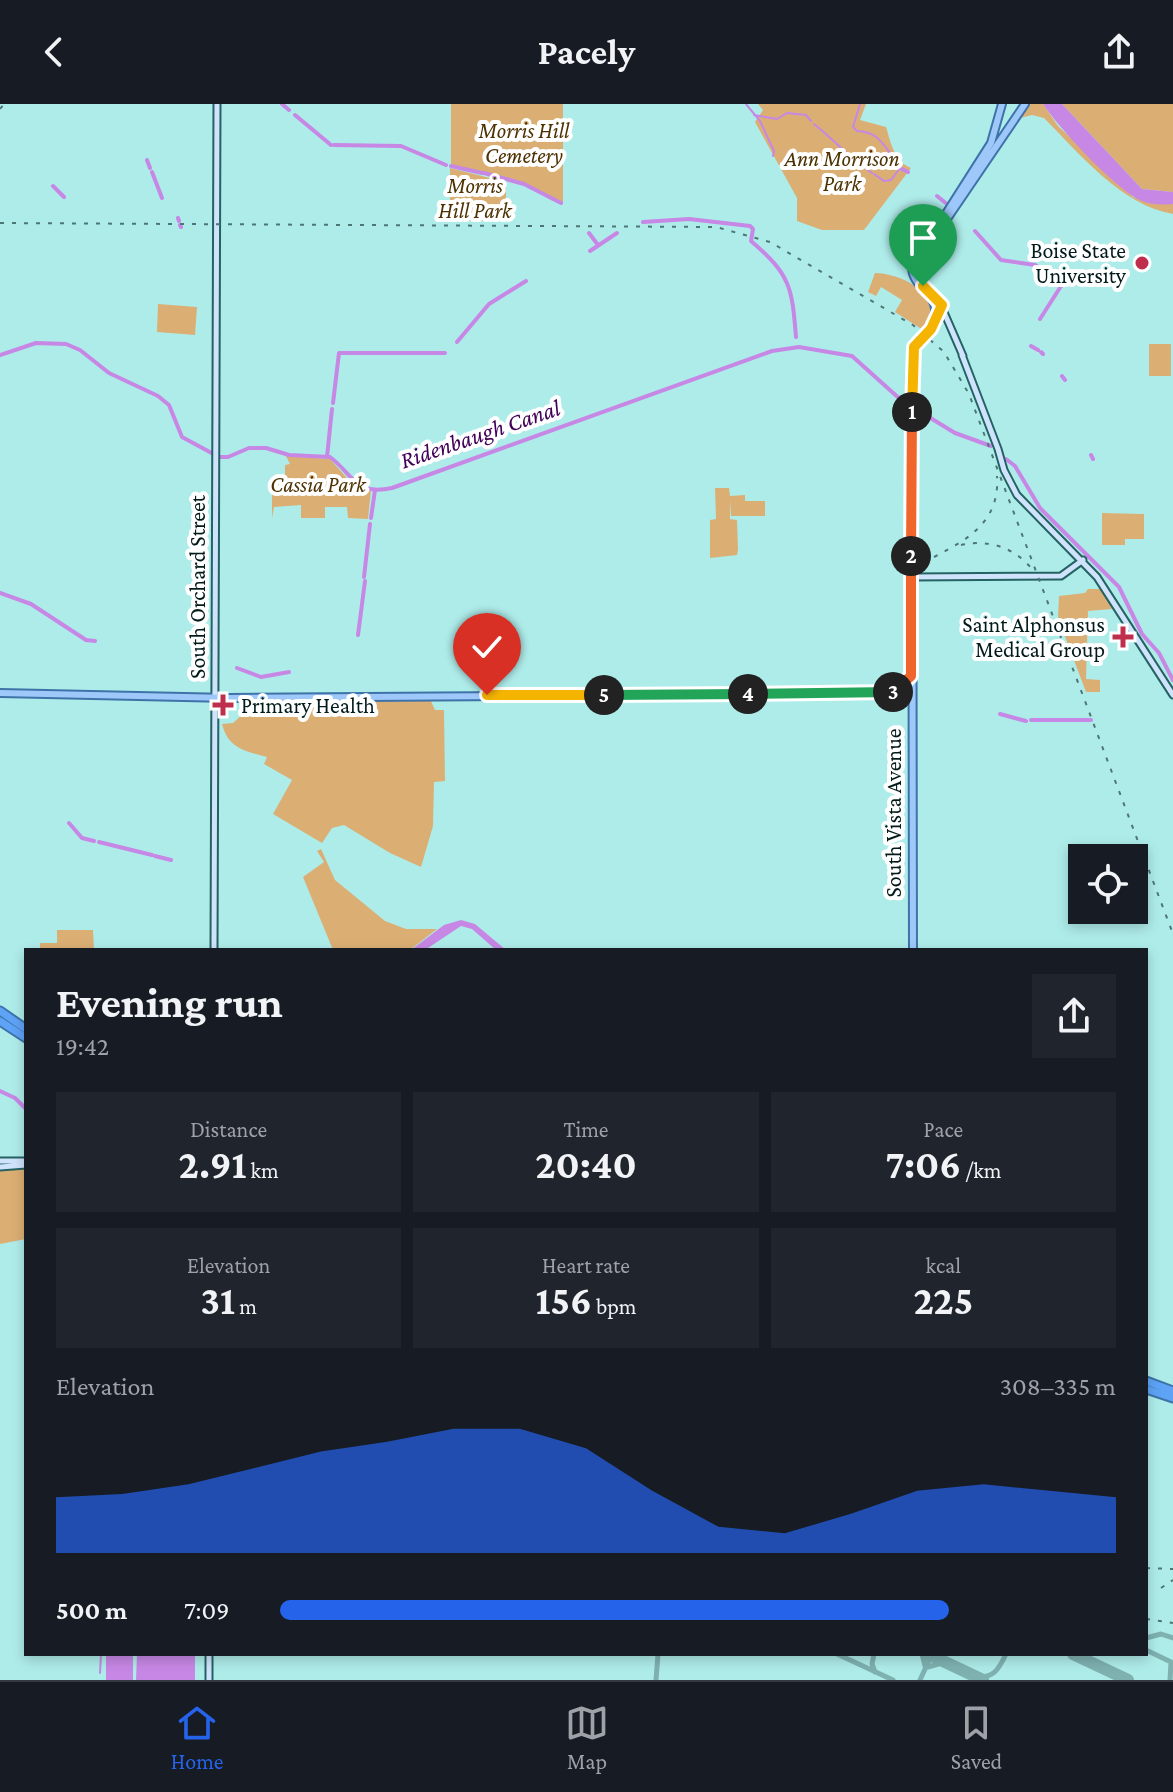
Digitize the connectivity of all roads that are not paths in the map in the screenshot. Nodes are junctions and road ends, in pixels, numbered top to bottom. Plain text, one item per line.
1 (217, 104) edge
2 (1002, 104) edge
3 (1025, 104) edge
4 (962, 189) dead end
5 (948, 216) junction
6 (929, 296) junction
7 (942, 305) junction
8 (938, 315) junction
9 (947, 316) junction
10 (914, 347) junction
11 (1083, 560) junction
12 (911, 577) junction
13 (911, 676) junction
14 (0, 693) edge
15 (891, 693) junction
16 (911, 693) junction
17 (1173, 695) edge
18 (213, 696) junction
19 (214, 948) edge
20 (912, 948) edge
21 (0, 1011) edge
22 (0, 1021) edge
23 (24, 1028) edge
24 (24, 1037) edge
25 (0, 1161) edge
26 (24, 1163) edge
27 (24, 1163) edge
28 (0, 1167) edge
29 (1148, 1382) edge
30 (1148, 1389) edge
31 (1171, 1394) edge
32 (209, 1656) edge
33 (209, 1680) edge

1 - 18 main road, South Orchard Street
2 - 6 main road
3 - 5 main road
4 - 5 main road
5 - 7 main road
6 - 7 main road
6 - 10 main road, South Vista Avenue
7 - 8 main road
7 - 9 main road
8 - 9 main road
8 - 10 main road
9 - 11 main road
10 - 12 main road, South Vista Avenue
11 - 12 main road
11 - 17 main road
12 - 13 main road, South Vista Avenue
13 - 15 main road
13 - 16 main road, South Vista Avenue
14 - 18 main road
15 - 16 main road
15 - 18 main road
16 - 20 main road, South Vista Avenue
18 - 19 main road, South Orchard Street
21 - 23 highway
22 - 24 highway
25 - 26 main road
27 - 28 main road
29 - 31 highway
30 - 31 highway
32 - 33 main road

